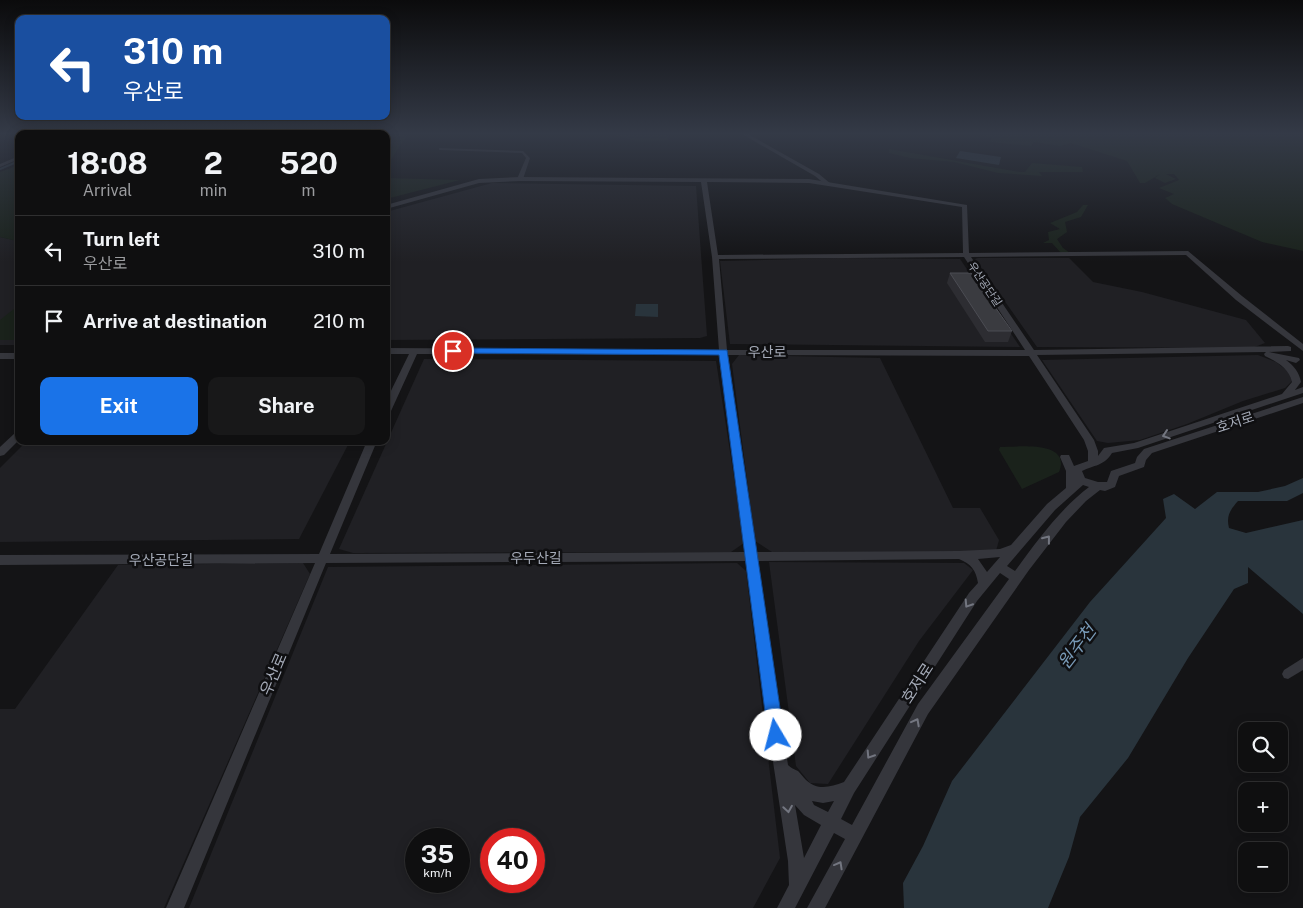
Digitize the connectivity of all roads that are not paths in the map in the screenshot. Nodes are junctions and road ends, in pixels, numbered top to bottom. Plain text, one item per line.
1 (521, 176) edge
2 (819, 176) edge
3 (520, 180) junction
4 (704, 181) junction
5 (828, 184) junction
6 (390, 206) edge
7 (966, 255) junction
8 (715, 257) junction
9 (1288, 338) junction
10 (1303, 348) edge
11 (1290, 349) junction
12 (390, 351) edge
13 (414, 351) junction
14 (1254, 351) junction
15 (723, 352) junction
16 (1030, 353) junction
17 (1268, 354) junction
18 (0, 356) edge
19 (15, 356) edge
20 (1301, 362) edge
21 (1303, 390) edge
22 (1279, 398) junction
23 (1303, 400) edge
24 (390, 402) edge
25 (15, 438) edge
26 (1089, 440) junction
27 (370, 445) edge
28 (1127, 448) junction
29 (1108, 450) junction
30 (1, 451) edge
31 (1141, 459) junction
32 (1093, 464) junction
33 (1079, 476) junction
34 (1098, 486) junction
35 (1071, 490) junction
36 (1014, 549) junction
37 (959, 555) junction
38 (751, 556) junction
39 (321, 559) junction
40 (0, 560) edge
41 (998, 566) junction
42 (1017, 578) junction
43 (984, 583) junction
44 (1303, 664) edge
45 (1288, 674) dead end
46 (780, 761) junction
47 (849, 788) junction
48 (832, 821) junction
49 (855, 836) junction
50 (797, 885) junction
51 (174, 908) edge
52 (786, 908) edge
53 (816, 908) edge

1 - 3 street
2 - 5 street
3 - 4 street, 우산공단길
3 - 6 street, 우산공단길
4 - 5 street, 우산공단길
4 - 8 street
5 - 7 street, 우산공단길
7 - 8 street
7 - 9 street
7 - 16 street, 우산공단길
8 - 15 street
9 - 10 street
9 - 11 street
10 - 11 street
11 - 14 street
11 - 20 street
12 - 13 street, 우산로
13 - 15 street, 우산로
13 - 24 street
14 - 16 street, 우산로
14 - 17 street
15 - 16 street, 우산로
15 - 38 street
16 - 26 street, 우산공단길
17 - 20 street
17 - 22 street
18 - 19 street
21 - 22 street, 호저로
22 -> 28 street, 호저로
23 - 31 street, 호저로
25 - 30 street
26 - 29 street
26 - 32 street
27 - 39 street, 우산로
28 - 29 street, 호저로
28 - 31 street
29 - 32 street, 호저로
31 - 34 street, 호저로
32 - 33 street, 호저로
33 - 34 street
33 - 35 street, 호저로
33 - 35 street
42 -> 34 street, 호저로
35 - 36 street, 호저로
36 - 37 street, 우두산길
36 - 41 street, 호저로
37 - 38 street, 우두산길
37 - 43 street
38 - 39 street, 우두산길
38 - 46 street
39 - 40 street, 우산공단길
39 - 51 street, 우산로
41 - 42 street
41 - 43 street, 호저로
49 -> 42 street, 호저로
43 -> 47 street, 호저로
44 - 45 street
46 - 47 street
46 - 48 street
46 -> 50 street
47 - 48 street, 호저로
48 - 49 street
48 - 50 street, 호저로
53 -> 49 street, 호저로
50 - 52 street, 호저로

